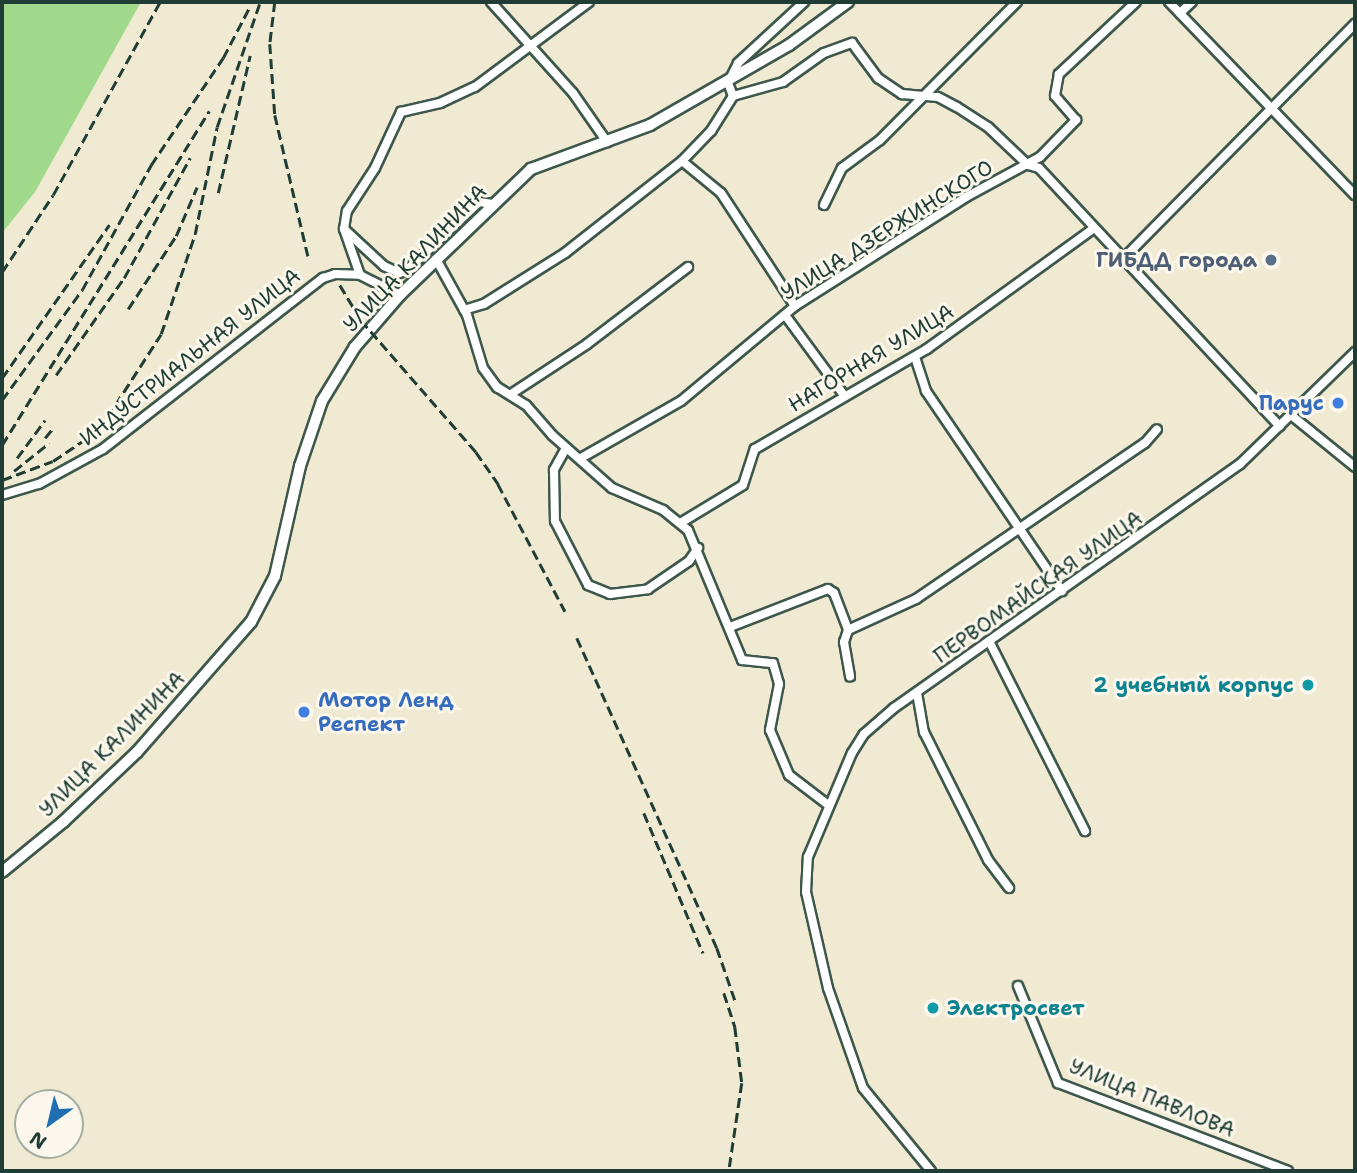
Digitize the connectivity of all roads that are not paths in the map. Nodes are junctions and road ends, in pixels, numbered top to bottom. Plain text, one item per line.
1 (491, 2) edge
2 (589, 2) edge
3 (804, 2) edge
4 (848, 2) edge
5 (1017, 2) edge
6 (1136, 2) edge
7 (1169, 2) edge
8 (1192, 2) edge
9 (1180, 13) junction
10 (1355, 24) edge
11 (531, 47) junction
12 (728, 83) junction
13 (733, 96) junction
14 (921, 96) junction
15 (1272, 110) junction
16 (607, 142) junction
17 (682, 161) junction
18 (1028, 165) junction
19 (1355, 195) edge
20 (493, 204) junction
21 (824, 205) dead end
22 (344, 229) junction
23 (1093, 229) junction
24 (436, 259) junction
25 (1122, 260) junction
26 (688, 267) dead end
27 (360, 275) junction
28 (400, 295) junction
29 (795, 306) junction
30 (464, 310) junction
31 (785, 314) junction
32 (1355, 352) edge
33 (915, 357) junction
34 (511, 394) junction
35 (843, 394) junction
36 (1291, 415) junction
37 (1280, 426) junction
38 (1157, 429) dead end
39 (566, 448) junction
40 (581, 458) junction
41 (1355, 467) edge
42 (2, 495) edge
43 (682, 522) junction
44 (1021, 529) junction
45 (698, 548) junction
46 (1062, 591) junction
47 (730, 627) junction
48 (848, 630) junction
49 (989, 641) junction
50 (850, 676) dead end
51 (917, 693) junction
52 (827, 804) junction
53 (1085, 831) dead end
54 (2, 872) edge
55 (1009, 888) dead end
56 (1018, 986) dead end
57 (931, 1171) edge
58 (1288, 1171) edge

1 - 11 street
2 - 11 street
3 - 12 street
4 - 12 main road, УЛИЦА КАЛИНИНА
5 - 14 street
6 - 18 street, УЛИЦА ДЗЕРЖИНСКОГО
7 - 9 street
8 - 9 street
9 - 15 street
10 - 15 street
11 - 16 street
11 - 22 street
12 - 13 street
12 - 16 main road, УЛИЦА КАЛИНИНА
13 - 14 street
13 - 17 street
14 - 18 street
14 - 21 street
15 - 19 street
15 - 25 street
16 - 20 main road, УЛИЦА КАЛИНИНА
17 - 29 street
17 - 30 street
18 - 23 street
18 - 29 street, УЛИЦА ДЗЕРЖИНСКОГО
20 - 22 street
20 - 24 main road, УЛИЦА КАЛИНИНА
22 - 27 street
23 - 25 street
23 - 33 street, НАГОРНАЯ УЛИЦА
24 - 28 main road, УЛИЦА КАЛИНИНА
24 - 30 street
25 - 37 street
26 - 34 street
27 - 28 street
27 - 42 street, ИНДУСТРИАЛЬНАЯ УЛИЦА
28 - 54 main road, УЛИЦА КАЛИНИНА
29 - 31 street, УЛИЦА ДЗЕРЖИНСКОГО
30 - 34 street
31 - 35 street
31 - 40 street, УЛИЦА ДЗЕРЖИНСКОГО
32 - 36 street, ПЕРВОМАЙСКАЯ УЛИЦА
33 - 35 street, НАГОРНАЯ УЛИЦА
33 - 44 street
34 - 39 street
35 - 43 street, НАГОРНАЯ УЛИЦА
36 - 37 street, ПЕРВОМАЙСКАЯ УЛИЦА
36 - 41 street
37 - 46 street, ПЕРВОМАЙСКАЯ УЛИЦА
38 - 44 street
39 - 40 street
39 - 45 street
40 - 43 street
43 - 45 street
44 - 46 street
44 - 48 street
45 - 47 street
46 - 49 street, ПЕРВОМАЙСКАЯ УЛИЦА
47 - 48 street
47 - 52 street
48 - 50 street
49 - 51 street, ПЕРВОМАЙСКАЯ УЛИЦА
49 - 53 street
51 - 52 street, ПЕРВОМАЙСКАЯ УЛИЦА
51 - 55 street
52 - 57 street, ПЕРВОМАЙСКАЯ УЛИЦА
56 - 58 street, УЛИЦА ПАВЛОВА

